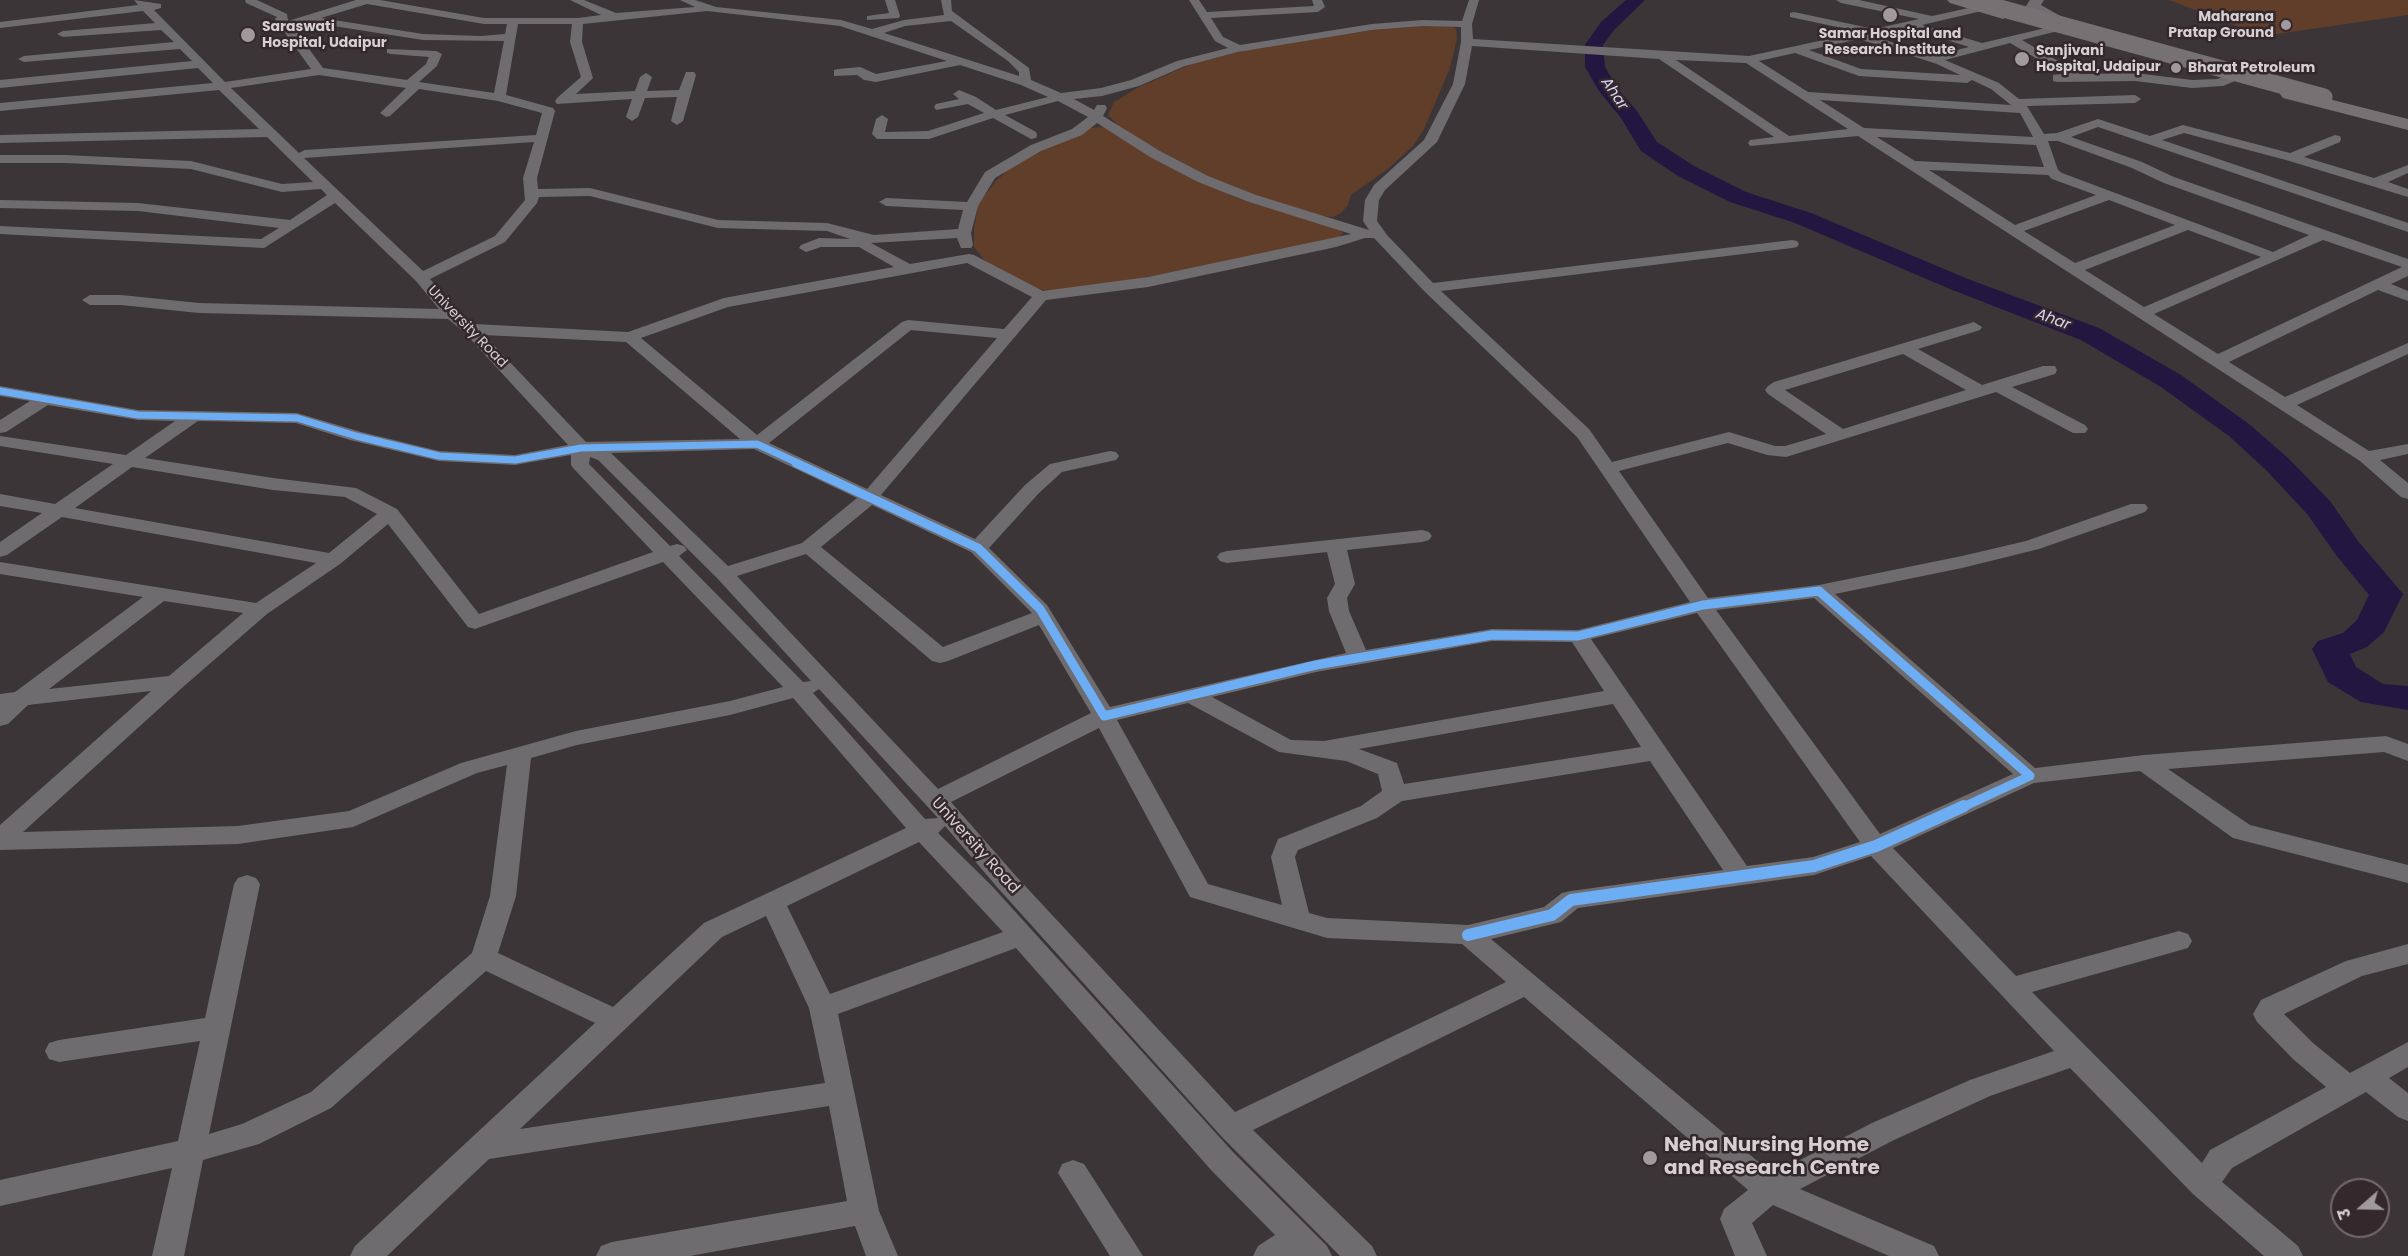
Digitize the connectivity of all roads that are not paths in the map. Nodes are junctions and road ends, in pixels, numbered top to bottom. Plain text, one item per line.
1 (575, 0) edge
2 (890, 0) edge
3 (946, 0) edge
4 (1194, 0) edge
5 (1317, 0) edge
6 (1474, 0) edge
7 (1841, 0) edge
8 (1955, 0) edge
9 (250, 1) edge
10 (363, 1) edge
11 (689, 1) edge
12 (150, 3) edge
13 (2006, 4) edge
14 (714, 10) junction
15 (646, 13) junction
16 (1204, 15) junction
17 (1794, 15) dead end
18 (615, 17) junction
19 (955, 17) junction
20 (306, 19) junction
21 (1932, 20) junction
22 (578, 21) junction
23 (513, 22) junction
24 (841, 23) junction
25 (2056, 24) junction
26 (286, 25) junction
27 (1911, 25) junction
28 (0, 26) edge
29 (164, 26) junction
30 (1878, 32) junction
31 (873, 33) junction
32 (1467, 33) junction
33 (63, 34) dead end
34 (1862, 36) junction
35 (510, 37) junction
36 (2013, 40) junction
37 (182, 45) junction
38 (1983, 47) junction
39 (1238, 49) junction
40 (1796, 49) junction
41 (391, 51) dead end
42 (1661, 56) junction
43 (24, 59) dead end
44 (1934, 59) junction
45 (1749, 60) junction
46 (958, 62) junction
47 (201, 64) junction
48 (319, 71) junction
49 (838, 73) dead end
50 (690, 75) dead end
51 (646, 76) dead end
52 (2076, 77) junction
53 (2057, 78) dead end
54 (2231, 78) junction
55 (1986, 80) junction
56 (1024, 82) junction
57 (1135, 82) junction
58 (0, 84) edge
59 (228, 85) junction
60 (412, 85) junction
61 (684, 93) junction
62 (960, 94) dead end
63 (640, 95) junction
64 (1804, 95) junction
65 (499, 97) junction
66 (564, 98) junction
67 (1061, 98) junction
68 (2135, 99) dead end
69 (972, 100) junction
70 (0, 107) edge
71 (940, 107) dead end
72 (2021, 107) junction
73 (2368, 110) junction
74 (549, 111) junction
75 (386, 113) dead end
76 (994, 114) junction
77 (632, 117) dead end
78 (2408, 117) edge
79 (1095, 118) junction
80 (882, 119) dead end
81 (677, 121) dead end
82 (2408, 124) edge
83 (1861, 132) junction
84 (269, 133) junction
85 (1031, 135) dead end
86 (2059, 137) junction
87 (542, 138) junction
88 (2335, 138) dead end
89 (0, 139) edge
90 (1785, 139) junction
91 (2041, 140) junction
92 (2148, 141) junction
93 (1755, 143) dead end
94 (305, 154) junction
95 (2291, 157) junction
96 (0, 159) edge
97 (1912, 165) junction
98 (2406, 169) dead end
99 (2052, 171) junction
100 (2375, 183) junction
101 (323, 185) junction
102 (531, 193) junction
103 (2408, 193) edge
104 (336, 196) junction
105 (2108, 196) junction
106 (886, 202) dead end
107 (0, 204) edge
108 (971, 206) junction
109 (352, 209) junction
110 (293, 225) junction
111 (2188, 225) junction
112 (2408, 228) edge
113 (0, 230) edge
114 (2013, 230) junction
115 (963, 233) junction
116 (853, 234) junction
117 (2322, 235) junction
118 (1373, 236) junction
119 (1791, 244) dead end
120 (865, 245) junction
121 (806, 248) dead end
122 (2274, 256) junction
123 (969, 258) junction
124 (2408, 264) edge
125 (906, 268) junction
126 (2074, 269) junction
127 (2408, 270) edge
128 (421, 278) junction
129 (2379, 285) junction
130 (1429, 288) junction
131 (1041, 296) junction
132 (2408, 296) edge
133 (90, 300) dead end
134 (2143, 313) junction
135 (452, 314) junction
136 (1974, 327) dead end
137 (470, 329) junction
138 (1006, 334) junction
139 (630, 337) junction
140 (1904, 348) junction
141 (2408, 348) edge
142 (2386, 359) junction
143 (2217, 361) junction
144 (2408, 368) edge
145 (2049, 369) dead end
146 (1997, 386) junction
147 (1980, 391) junction
148 (0, 392) edge
149 (45, 399) junction
150 (2284, 405) junction
151 (194, 416) junction
152 (0, 428) edge
153 (2079, 429) dead end
154 (1840, 435) junction
155 (0, 441) edge
156 (757, 444) junction
157 (581, 448) junction
158 (2408, 449) edge
159 (1110, 456) dead end
160 (2366, 457) junction
161 (128, 462) junction
162 (1607, 469) junction
163 (2408, 493) edge
164 (870, 497) junction
165 (0, 500) edge
166 (2138, 508) dead end
167 (58, 511) junction
168 (390, 513) junction
169 (1422, 536) dead end
170 (693, 544) junction
171 (809, 547) junction
172 (1336, 547) junction
173 (978, 548) junction
174 (0, 551) edge
175 (668, 553) junction
176 (1227, 557) dead end
177 (333, 560) junction
178 (0, 568) edge
179 (724, 574) junction
180 (1819, 591) junction
181 (160, 594) junction
182 (1702, 605) junction
183 (260, 610) junction
184 (1044, 616) junction
185 (1578, 636) junction
186 (1359, 657) junction
187 (175, 682) junction
188 (824, 682) junction
189 (799, 691) junction
190 (1191, 695) junction
191 (1618, 696) junction
192 (22, 698) junction
193 (0, 701) edge
194 (1104, 716) junction
195 (0, 718) edge
196 (1319, 748) junction
197 (1656, 752) junction
198 (2408, 753) edge
199 (520, 754) junction
200 (2144, 763) junction
201 (2030, 776) junction
202 (1395, 794) junction
203 (942, 808) junction
204 (922, 831) junction
205 (0, 840) edge
206 (1876, 846) junction
207 (2408, 874) edge
208 (1740, 876) junction
209 (247, 884) dead end
210 (772, 901) junction
211 (1298, 920) junction
212 (1468, 935) junction
213 (1020, 936) junction
214 (2179, 941) dead end
215 (2408, 954) edge
216 (483, 958) junction
217 (1526, 984) junction
218 (2011, 988) junction
219 (823, 1008) junction
220 (616, 1021) junction
221 (217, 1027) junction
222 (58, 1051) dead end
223 (2408, 1053) edge
224 (2075, 1055) junction
225 (2357, 1082) junction
226 (841, 1092) junction
227 (2408, 1109) edge
228 (1231, 1126) junction
229 (482, 1148) junction
230 (192, 1151) junction
231 (1073, 1173) dead end
232 (2204, 1185) junction
233 (1770, 1190) junction
234 (0, 1193) edge
235 (864, 1211) junction
236 (1307, 1246) edge
237 (168, 1256) edge
238 (366, 1256) edge
239 (612, 1256) edge
240 (882, 1256) edge
241 (1127, 1256) edge
242 (1269, 1256) edge
243 (1361, 1256) edge
244 (1751, 1256) edge
245 (1923, 1256) edge
246 (2287, 1256) edge

1 - 18 street
2 - 24 street
3 - 19 street
4 - 16 street
5 - 16 street
6 - 32 street
7 - 21 street
8 - 13 highway
9 - 26 street
10 - 20 street
10 - 23 street
11 - 14 street
11 - 15 street
12 - 28 street
12 - 29 street, University Road
12 - 59 street, University Road
13 - 21 street
13 - 25 highway
13 - 25 main road
13 - 73 highway, bridge
14 - 15 street
14 - 24 street
15 - 18 street
16 - 39 street
17 - 30 street
18 - 22 street
19 - 31 street
19 - 56 street
20 - 26 street
20 - 35 street
21 - 27 street
22 - 23 street
22 - 66 street
23 - 35 street
24 - 31 street
25 - 36 street
25 - 54 highway
25 - 73 highway
26 - 48 street
27 - 30 street
27 - 38 street
29 - 33 street
29 - 37 street, University Road
30 - 34 street
31 - 46 street
32 - 39 street
32 - 42 street
32 - 118 street
34 - 40 street
34 - 44 street
35 - 65 street
36 - 38 street
36 - 52 street
37 - 43 street
37 - 47 street, University Road
38 - 44 street
39 - 57 street
40 - 45 street
40 - 55 street
41 - 60 street
42 - 45 street
42 - 90 street
44 - 55 street
45 - 64 street
46 - 49 street
46 - 56 street
47 - 58 street
47 - 59 street, University Road
48 - 59 street
48 - 60 street
50 - 61 street
51 - 63 street
52 - 53 street
52 - 54 street
54 - 73 highway
55 - 72 street
56 - 67 street
57 - 67 street
57 - 79 street
59 - 70 street
59 - 84 street, University Road
59 - 94 street, University Road
60 - 65 street
60 - 75 street
61 - 63 street
61 - 81 street
62 - 69 street
63 - 66 street
63 - 77 street
64 - 72 street
64 - 83 street
65 - 74 street
66 - 74 street
67 - 76 street
67 - 79 street
68 - 72 street
69 - 71 street
69 - 76 street
72 - 91 street
73 - 78 highway
73 - 82 highway
74 - 87 street
76 - 80 street
76 - 85 street
79 - 108 street
79 - 118 street
83 - 90 street
83 - 91 street
83 - 97 street
84 - 89 street
84 - 101 street, University Road
86 - 91 street
86 - 92 street
86 - 117 street
87 - 94 street
87 - 102 street
88 - 95 street
90 - 93 street
91 - 99 street
92 - 95 street
92 - 112 street
94 - 109 street, University Road
95 - 100 street
96 - 101 street
97 - 99 street
97 - 114 street
98 - 100 street
99 - 105 street
100 - 103 street
101 - 104 street, University Road
102 - 116 street
102 - 128 street
104 - 109 street, University Road
104 - 110 street
105 - 111 street
105 - 114 street
106 - 108 street
107 - 110 street
108 - 115 street
109 - 128 street, University Road
110 - 113 street
111 - 122 street
111 - 126 street
114 - 126 street
115 - 116 street
115 - 123 street
116 - 120 street
117 - 122 street
117 - 124 street
118 - 130 street
118 - 131 street
119 - 130 street
120 - 121 street
120 - 125 street
122 - 134 street
123 - 125 street
123 - 131 street
125 - 139 street
126 - 134 street
127 - 129 street
128 - 135 street, University Road
129 - 132 street
129 - 143 street
130 - 162 street
131 - 138 street
133 - 135 street
134 - 143 street
135 - 137 street, University Road
136 - 140 street
137 - 139 street
137 - 157 street, University Road
138 - 156 street
138 - 164 street
139 - 156 street
140 - 147 street
140 - 154 street
141 - 142 street
142 - 144 street
142 - 150 street
143 - 150 street
145 - 146 street
146 - 147 street
146 - 153 street
147 - 154 street
148 - 149 street
149 - 151 street
149 - 152 street
150 - 160 street
151 - 157 street
151 - 161 street
154 - 162 street
155 - 161 street
156 - 157 street
156 - 164 street
157 - 170 street, University Road
157 - 175 street, University Road
158 - 160 street
159 - 173 street
160 - 163 street
161 - 167 street
161 - 168 street
162 - 182 street
164 - 171 street
164 - 173 street
165 - 167 street
166 - 180 street
167 - 174 street
167 - 177 street
168 - 175 street
168 - 177 street
169 - 172 street
170 - 175 street
170 - 179 street, University Road
171 - 179 street
171 - 184 street
172 - 176 street
172 - 186 street
173 - 184 street
175 - 189 street, University Road
177 - 183 street
178 - 181 street
179 - 188 street, University Road
180 - 182 street
180 - 201 street
181 - 183 street
181 - 192 street
182 - 185 street
182 - 206 street
183 - 187 street
184 - 194 street
185 - 186 street
185 - 191 street
186 - 190 street
187 - 192 street
187 - 205 street
188 - 189 street
188 - 203 street, University Road
189 - 199 street
189 - 204 street, University Road
190 - 194 street
190 - 196 street
191 - 196 street
191 - 197 street
192 - 193 street
192 - 195 street
194 - 203 street
194 - 211 street
196 - 202 street
197 - 202 street
197 - 208 street
198 - 200 street
199 - 205 street
199 - 216 street
200 - 201 street
200 - 207 street
201 - 206 street
202 - 211 street
203 - 204 street
203 - 228 street, University Road
204 - 210 street
204 - 213 street, University Road
206 - 208 street
206 - 218 street
208 - 212 street
209 - 221 street
210 - 219 street
210 - 220 street
211 - 212 street
212 - 217 street
213 - 219 street
213 - 236 street, University Road
214 - 218 street
215 - 225 street
216 - 220 street
216 - 230 street
217 - 228 street
217 - 233 street
218 - 224 street
219 - 226 street
220 - 229 street
221 - 222 street
221 - 230 street
223 - 225 street
224 - 232 street
224 - 233 street
225 - 227 street
225 - 232 street
226 - 229 street
226 - 235 street
228 - 243 street, University Road
229 - 238 street
230 - 234 street
230 - 237 street
231 - 241 street
232 - 246 street
233 - 244 street
233 - 245 street
235 - 239 street
235 - 240 street
236 - 242 street

